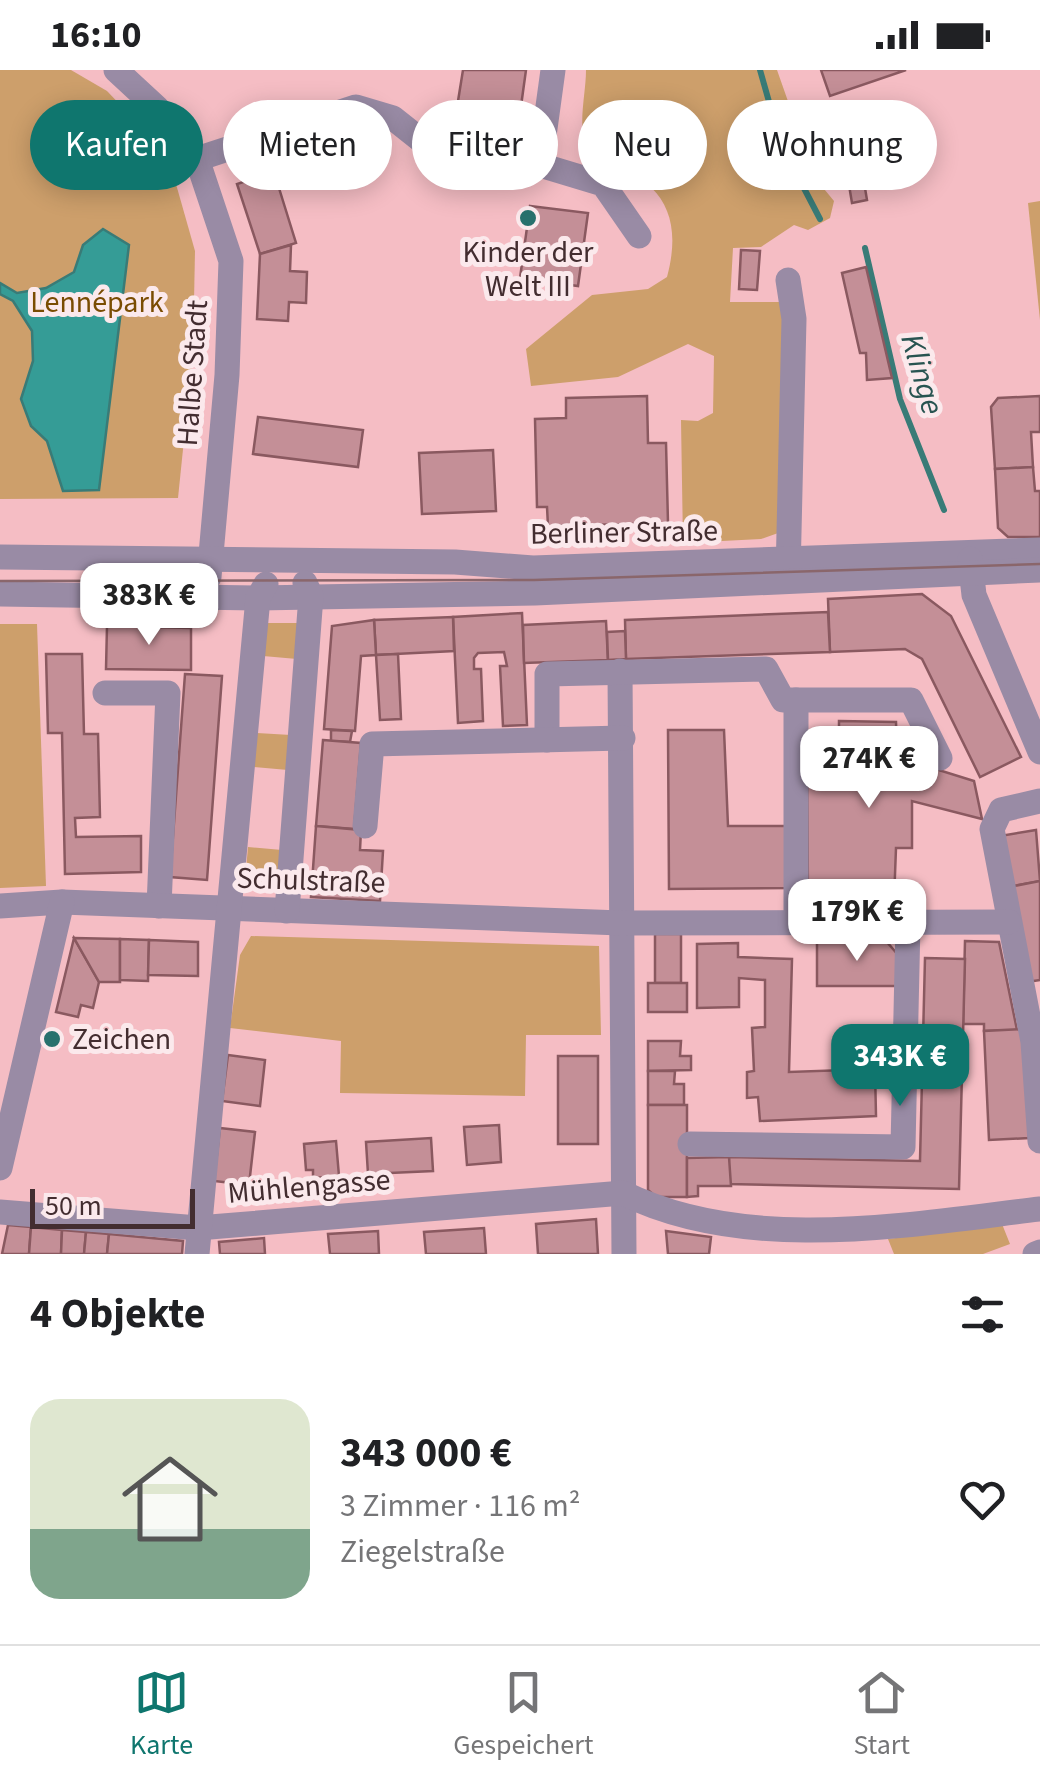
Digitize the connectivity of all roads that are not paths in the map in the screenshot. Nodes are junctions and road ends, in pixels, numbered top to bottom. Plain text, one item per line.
1 (116, 70) edge
2 (553, 70) edge
3 (148, 100) edge
4 (549, 100) edge
5 (412, 133) edge
6 (203, 157) edge
7 (558, 170) edge
8 (203, 178) edge
9 (638, 236) dead end
10 (788, 280) dead end
11 (1040, 550) edge
12 (0, 557) edge
13 (210, 560) junction
14 (287, 563) junction
15 (970, 564) junction
16 (1040, 570) edge
17 (788, 573) junction
18 (0, 594) edge
19 (208, 596) junction
20 (312, 596) junction
21 (258, 598) junction
22 (620, 671) junction
23 (105, 693) dead end
24 (796, 700) junction
25 (623, 738) junction
26 (547, 740) junction
27 (1040, 752) edge
28 (940, 758) dead end
29 (1040, 801) edge
30 (365, 826) dead end
31 (62, 902) junction
32 (0, 906) edge
33 (159, 906) junction
34 (231, 910) junction
35 (287, 911) junction
36 (1009, 922) junction
37 (621, 923) junction
38 (796, 923) junction
39 (908, 923) junction
40 (1040, 1141) edge
41 (690, 1144) dead end
42 (0, 1168) edge
43 (623, 1193) junction
44 (1040, 1208) edge
45 (0, 1212) edge
46 (198, 1241) edge
47 (772, 1244) edge
48 (624, 1254) edge

1 - 3 street, Halbe Stadt
2 - 4 street
5 - 6 street
7 - 9 street
8 - 13 street, Halbe Stadt
10 - 17 street
11 - 15 street, Berliner Straße
12 - 13 street, Berliner Straße
13 - 14 street, Berliner Straße
13 - 19 street, Halbe Stadt
14 - 17 street, Berliner Straße
14 - 20 street
14 - 21 street
15 - 16 street, Berliner Straße
15 - 17 street, Berliner Straße
15 - 27 street
17 - 20 street, Berliner Straße
18 - 19 street, Berliner Straße
19 - 21 street, Berliner Straße
20 - 21 street, Berliner Straße
20 - 35 street
21 - 34 street
22 - 24 street
22 - 25 street
22 - 26 street
23 - 33 street
24 - 28 street
24 - 38 street
25 - 26 street
25 - 37 street
26 - 30 street
29 - 36 street
31 - 32 street, Schulstraße
31 - 33 street, Schulstraße
31 - 42 street
33 - 34 street, Schulstraße
34 - 35 street, Schulstraße
34 - 46 street
35 - 37 street, Schulstraße
36 - 39 street, Schulstraße
36 - 40 street
37 - 38 street, Schulstraße
37 - 43 street
38 - 39 street, Schulstraße
39 - 41 street
43 - 46 street, Mühlengasse
43 - 47 street
43 - 48 street
44 - 47 street
45 - 46 street, Mühlengasse

